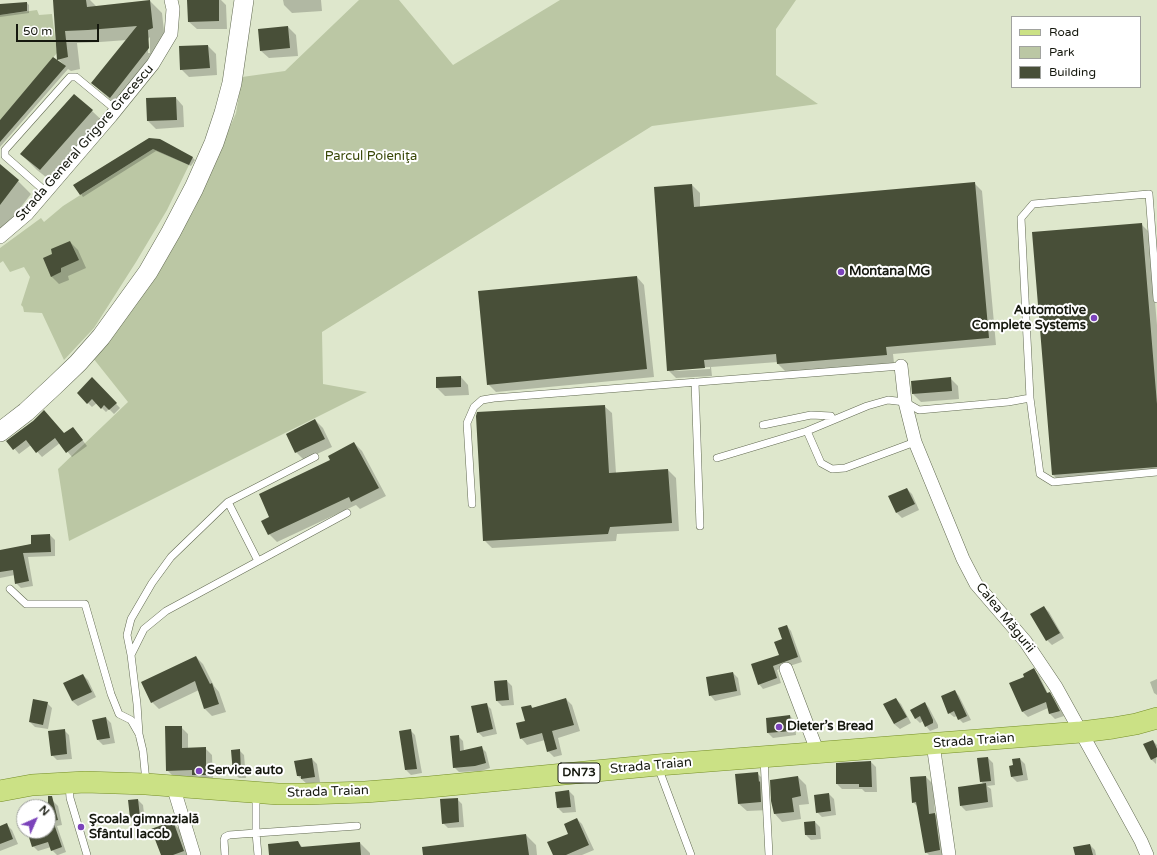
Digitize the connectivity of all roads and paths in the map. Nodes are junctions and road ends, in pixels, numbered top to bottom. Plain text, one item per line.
1 (172, 0) edge
2 (244, 0) edge
3 (116, 110) junction
4 (46, 192) junction
5 (0, 236) edge
6 (1157, 299) edge
7 (901, 366) joint
8 (695, 382) junction
9 (1030, 398) junction
10 (904, 402) junction
11 (833, 420) junction
12 (763, 425) dead end
13 (807, 431) junction
14 (0, 432) edge
15 (915, 442) junction
16 (315, 457) dead end
17 (717, 458) dead end
18 (1157, 472) edge
19 (228, 502) junction
20 (472, 504) dead end
21 (347, 513) dead end
22 (700, 526) dead end
23 (258, 562) junction
24 (10, 588) dead end
25 (131, 655) junction
26 (786, 669) dead end
27 (1157, 718) edge
28 (1081, 732) junction
29 (139, 734) junction
30 (933, 744) junction
31 (818, 753) junction
32 (764, 757) junction
33 (658, 765) junction
34 (69, 783) junction
35 (146, 784) junction
36 (173, 786) junction
37 (0, 791) edge
38 (256, 792) junction
39 (357, 826) dead end
40 (256, 833) junction
41 (87, 855) edge
42 (194, 855) edge
43 (226, 855) edge
44 (258, 855) edge
45 (691, 855) edge
46 (769, 855) edge
47 (949, 855) edge
48 (1147, 855) edge

1 - 3 street, Strada General Grigore Grecescu
2 - 14 main road
3 - 4 street, Strada General Grigore Grecescu
3 - 4 lane
4 - 5 street, Strada General Grigore Grecescu
6 - 9 lane
7 - 8 lane
7 - 10 street, Calea Măgurii
8 - 20 lane
8 - 22 lane
9 - 10 lane
9 - 18 lane
10 - 11 lane
10 - 15 street, Calea Măgurii
11 - 12 lane
11 - 13 lane
13 - 15 lane
13 - 17 lane
15 - 28 street, Calea Măgurii
16 - 19 lane
19 - 23 lane
19 - 25 lane
21 - 23 lane
23 - 25 lane
24 - 29 lane
25 - 29 lane
26 - 31 street
27 - 28 main road, Strada Traian / DN73
28 - 30 main road, Strada Traian / DN73
28 - 48 street, Calea Măgurii
29 - 35 lane
30 - 31 main road, Strada Traian / DN73
30 - 47 street
31 - 32 main road, Strada Traian / DN73
32 - 33 main road, Strada Traian / DN73
32 - 46 lane
33 - 38 main road, Strada Traian / DN73
33 - 45 lane
34 - 35 main road, Strada Traian / DN73
34 - 37 main road, Strada Traian / DN73
34 - 41 lane
35 - 36 main road, Strada Traian / DN73
36 - 38 main road, Strada Traian / DN73
36 - 42 street
38 - 40 lane
39 - 40 lane
40 - 43 lane
40 - 44 lane

